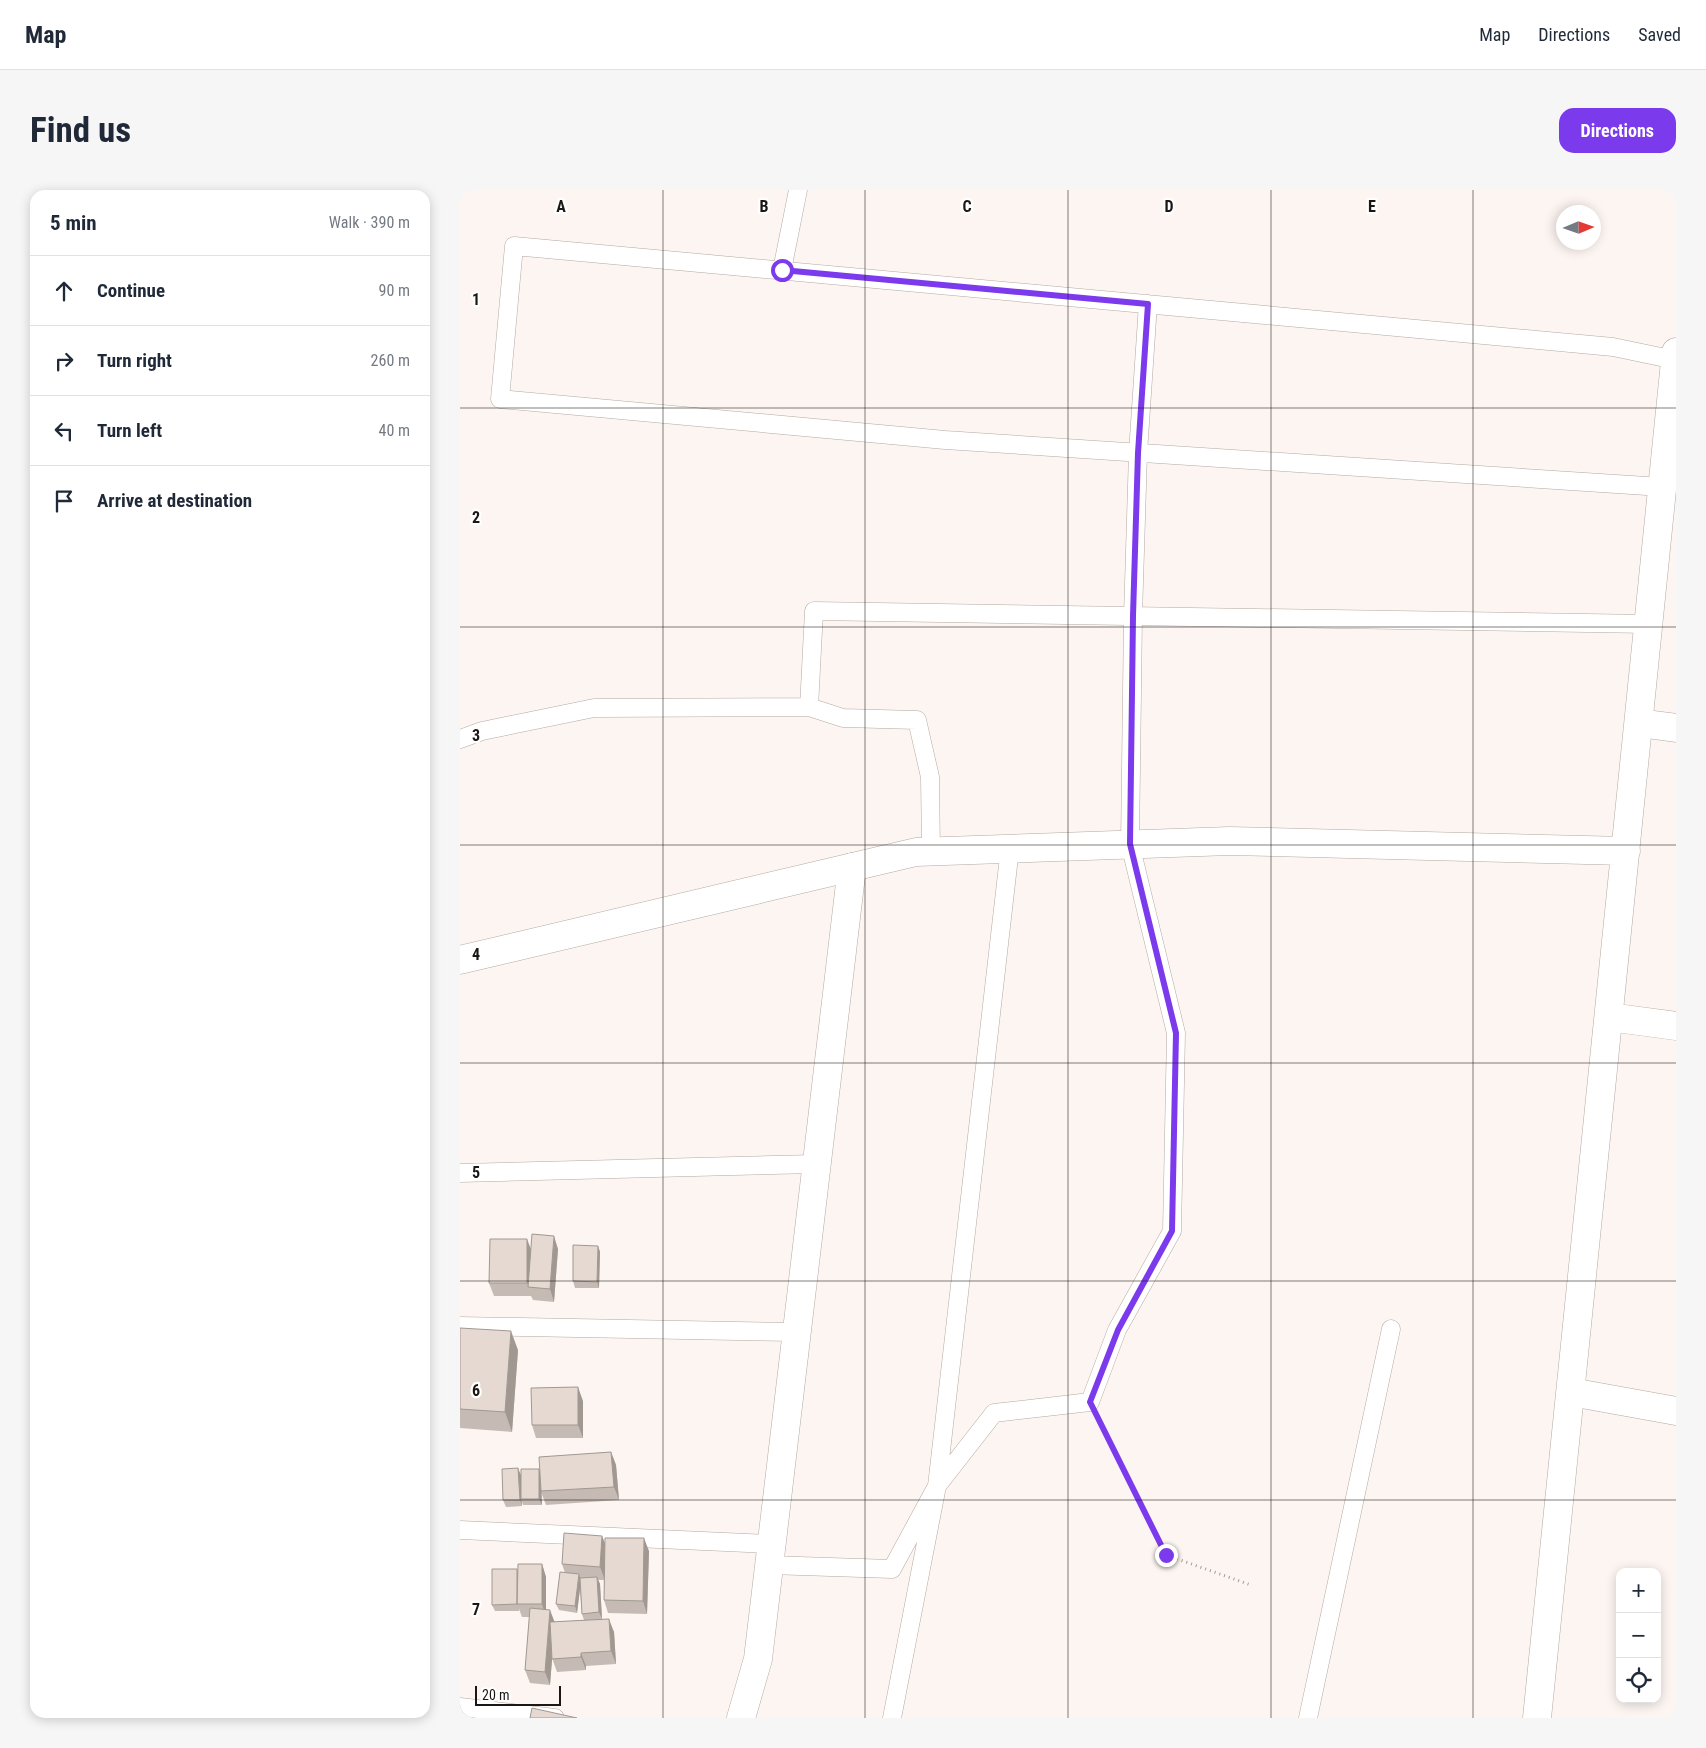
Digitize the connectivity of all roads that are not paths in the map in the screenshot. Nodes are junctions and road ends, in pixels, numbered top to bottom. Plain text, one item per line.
1 (798, 190) edge
2 (782, 270) junction
3 (1148, 304) junction
4 (1676, 356) edge
5 (1138, 453) junction
6 (1662, 487) junction
7 (1133, 616) junction
8 (1649, 624) junction
9 (809, 707) junction
10 (1639, 723) junction
11 (1676, 728) edge
12 (460, 739) edge
13 (1130, 844) junction
14 (1010, 848) junction
15 (931, 851) junction
16 (1626, 851) junction
17 (852, 867) junction
18 (460, 960) edge
19 (1609, 1017) junction
20 (1676, 1026) edge
21 (816, 1164) junction
22 (460, 1173) edge
23 (460, 1326) edge
24 (1390, 1329) dead end
25 (796, 1332) junction
26 (1571, 1392) junction
27 (1676, 1411) edge
28 (937, 1486) junction
29 (460, 1530) edge
30 (770, 1554) junction
31 (460, 1706) edge
32 (555, 1718) edge
33 (741, 1718) edge
34 (892, 1718) edge
35 (1308, 1718) edge
36 (1537, 1718) edge

1 - 2 lane
2 - 3 lane
2 - 5 lane
3 - 4 lane
3 - 5 lane
4 - 6 main road
5 - 6 lane
5 - 7 lane
6 - 8 main road
7 - 8 lane
7 - 9 lane
7 - 13 lane
8 - 10 main road
9 - 12 lane
9 - 15 lane
10 - 11 main road
10 - 16 main road
13 - 14 main road
13 - 16 main road
13 - 28 lane
14 - 15 main road
14 - 28 lane
15 - 17 main road
16 - 19 main road
17 - 18 main road
17 - 21 main road
19 - 20 main road
19 - 26 main road
21 - 22 lane
21 - 25 main road
23 - 25 lane
24 - 35 lane
25 - 30 main road
26 - 27 main road
26 - 36 main road
28 - 30 lane
28 - 34 lane
29 - 30 lane
30 - 33 main road
31 - 32 lane

